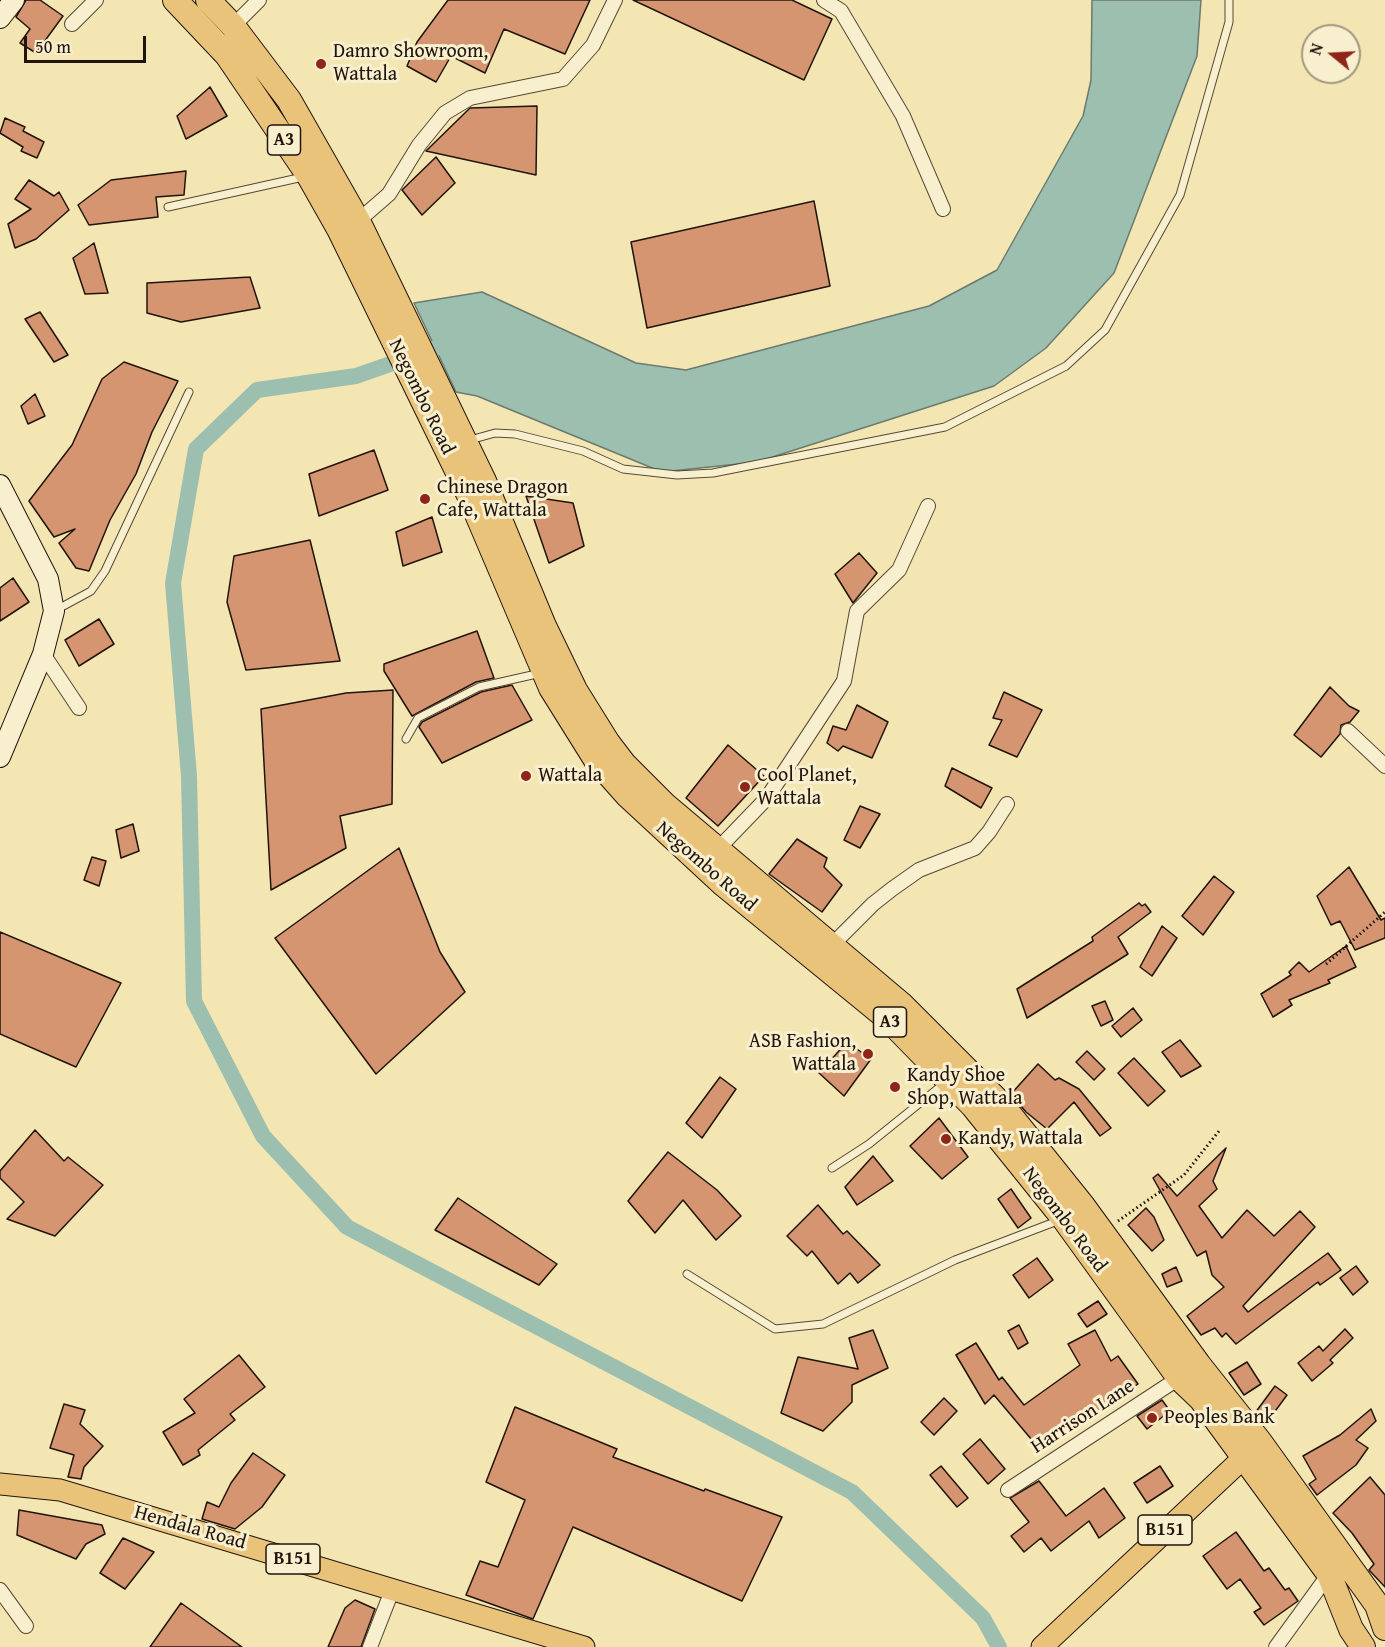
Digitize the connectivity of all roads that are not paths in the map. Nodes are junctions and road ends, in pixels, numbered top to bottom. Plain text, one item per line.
1 (14, 0) edge
2 (96, 0) edge
3 (175, 0) edge
4 (208, 0) edge
5 (260, 0) edge
6 (615, 0) edge
7 (824, 0) edge
8 (1229, 0) edge
9 (0, 18) edge
10 (72, 24) dead end
11 (233, 26) junction
12 (309, 176) junction
13 (168, 207) dead end
14 (943, 209) dead end
15 (358, 221) junction
16 (381, 291) junction
17 (189, 392) dead end
18 (434, 401) junction
19 (465, 442) junction
20 (0, 485) edge
21 (928, 506) dead end
22 (6, 508) edge
23 (54, 611) junction
24 (43, 654) junction
25 (553, 669) junction
26 (79, 708) dead end
27 (1347, 731) dead end
28 (406, 740) dead end
29 (0, 757) edge
30 (1385, 766) edge
31 (1007, 804) dead end
32 (710, 858) junction
33 (832, 945) junction
34 (948, 1081) junction
35 (832, 1168) dead end
36 (1064, 1219) junction
37 (687, 1274) dead end
38 (1179, 1378) junction
39 (1252, 1449) junction
40 (0, 1484) edge
41 (1008, 1490) dead end
42 (1329, 1574) junction
43 (393, 1588) junction
44 (0, 1590) edge
45 (1382, 1613) edge
46 (26, 1626) dead end
47 (370, 1647) edge
48 (584, 1647) edge
49 (1042, 1647) edge
50 (1276, 1647) edge
51 (1363, 1647) edge

1 - 9 street
2 - 10 street
3 - 12 highway, Negombo Road / A3
4 - 11 highway, Negombo Road / A3
5 - 11 street
6 - 15 street
7 - 14 street
8 - 19 lane
11 - 15 highway, Negombo Road / A3
12 - 13 lane
12 - 16 highway, Negombo Road / A3
15 - 16 highway, Negombo Road / A3
16 - 18 highway, Negombo Road / A3
17 - 23 lane
18 - 19 highway, Negombo Road / A3
18 - 25 highway, Negombo Road / A3
19 - 25 highway, Negombo Road / A3
20 - 22 street
21 - 32 street
22 - 23 street
23 - 24 street
24 - 26 street
24 - 29 street
25 - 28 lane
25 - 32 highway, Negombo Road / A3
27 - 30 street
31 - 33 street
32 - 33 highway, Negombo Road / A3
32 - 34 highway, Negombo Road / A3
33 - 39 highway, Negombo Road / A3
34 - 35 lane
34 - 36 highway, Negombo Road / A3
36 - 37 lane
36 - 38 highway, Negombo Road / A3
38 - 39 highway, Negombo Road / A3
38 - 41 street, Harrison Lane
39 - 42 highway, Negombo Road / A3
39 - 45 highway, Negombo Road / A3
39 - 49 main road, B151
40 - 43 main road, Hendala Road / B151
42 - 50 street
42 - 51 highway, Negombo Road / A3
43 - 47 street
43 - 48 main road, Hendala Road / B151
44 - 46 street

